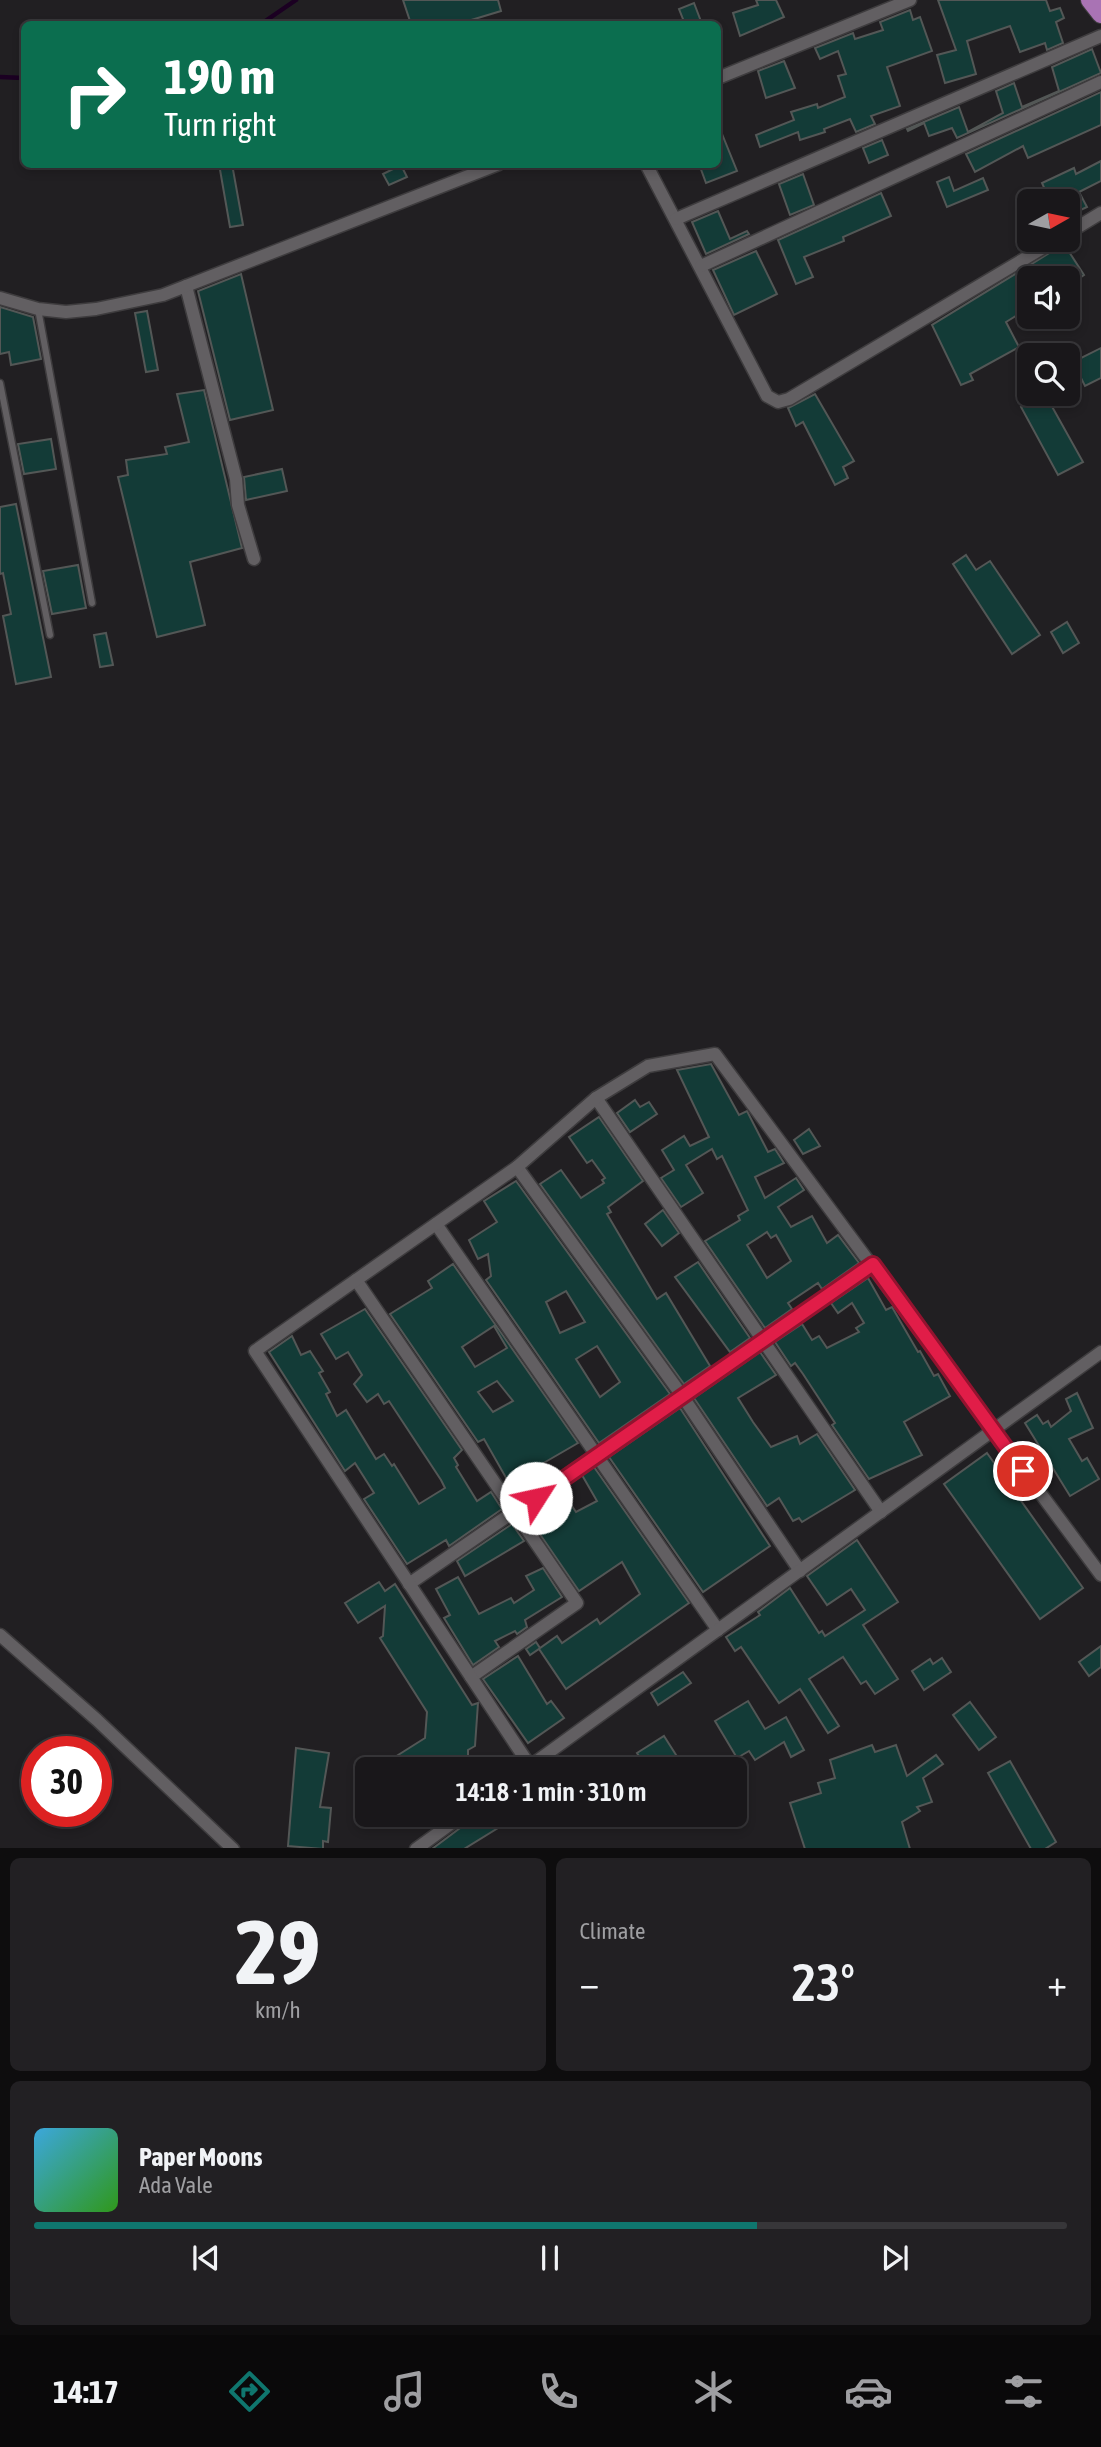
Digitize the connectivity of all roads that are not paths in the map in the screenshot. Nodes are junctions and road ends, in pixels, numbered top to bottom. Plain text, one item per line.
1 (910, 0) edge
2 (1090, 0) edge
3 (1101, 14) edge
4 (1101, 36) edge
5 (721, 77) edge
6 (1101, 82) edge
7 (489, 168) edge
8 (648, 168) edge
9 (1101, 213) edge
10 (676, 219) junction
11 (1080, 226) edge
12 (1036, 252) edge
13 (701, 266) junction
14 (186, 285) junction
15 (0, 298) edge
16 (38, 309) junction
17 (0, 383) edge
18 (254, 559) dead end
19 (92, 603) dead end
20 (50, 635) dead end
21 (596, 1098) junction
22 (517, 1167) junction
23 (436, 1224) junction
24 (873, 1264) junction
25 (356, 1280) junction
26 (764, 1342) junction
27 (1101, 1352) edge
28 (683, 1397) junction
29 (992, 1430) junction
30 (597, 1456) junction
31 (515, 1512) junction
32 (881, 1512) junction
33 (800, 1571) junction
34 (1101, 1575) edge
35 (409, 1584) junction
36 (718, 1630) junction
37 (0, 1635) edge
38 (471, 1677) junction
39 (521, 1757) edge
40 (543, 1757) edge
41 (446, 1827) edge
42 (232, 1848) edge
43 (417, 1848) edge

1 - 5 street
2 - 3 main road
4 - 10 street
6 - 13 street
7 - 14 street
8 - 10 street
9 - 11 street
10 - 13 street
12 - 13 street
14 - 16 street
14 - 18 street
15 - 16 street
16 - 19 lane
17 - 20 lane
21 - 22 street
21 - 24 street
21 - 26 street
22 - 23 street
22 - 28 street
23 - 25 street
23 - 30 street
24 - 26 street
24 - 29 street
25 - 31 street
25 - 35 street
26 - 28 street
26 - 32 street
27 - 29 street
28 - 30 street
28 - 33 street
29 - 32 street
29 - 34 street
30 - 31 street
30 - 36 street
31 - 35 street
31 - 38 street
32 - 33 street
33 - 36 street
35 - 38 street
36 - 40 street
37 - 42 street
38 - 39 street
41 - 43 street

